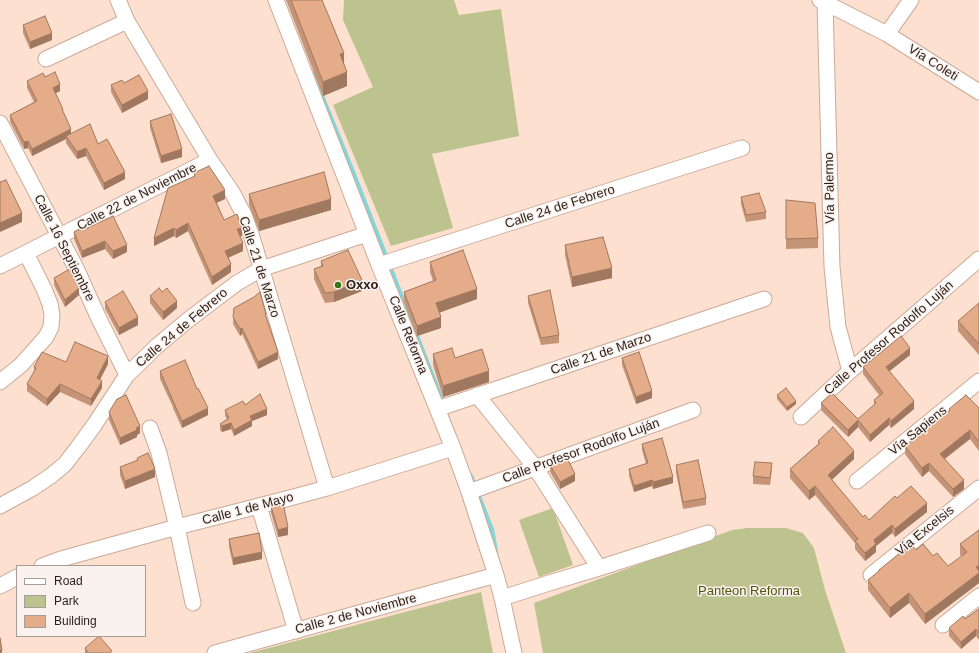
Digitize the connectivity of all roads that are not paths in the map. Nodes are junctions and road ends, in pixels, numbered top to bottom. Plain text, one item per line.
1 (118, 0) edge
2 (276, 0) edge
3 (911, 0) edge
4 (823, 2) edge
5 (127, 21) junction
6 (887, 34) junction
7 (46, 59) dead end
8 (979, 92) edge
9 (0, 123) edge
10 (742, 148) dead end
11 (210, 160) junction
12 (368, 234) junction
13 (59, 236) junction
14 (26, 253) junction
15 (979, 259) edge
16 (379, 265) junction
17 (0, 266) edge
18 (261, 269) junction
19 (764, 299) dead end
20 (850, 371) junction
21 (127, 375) junction
22 (979, 381) edge
23 (0, 382) edge
24 (477, 395) junction
25 (437, 409) junction
26 (693, 410) dead end
27 (801, 417) dead end
28 (150, 428) dead end
29 (453, 448) junction
30 (535, 468) junction
31 (857, 481) dead end
32 (327, 488) junction
33 (979, 488) edge
34 (469, 492) junction
35 (0, 506) edge
36 (259, 506) junction
37 (177, 527) junction
38 (708, 533) dead end
39 (45, 565) edge
40 (599, 568) junction
41 (496, 575) junction
42 (872, 575) edge
43 (16, 578) edge
44 (0, 586) edge
45 (979, 596) edge
46 (502, 598) junction
47 (193, 603) dead end
48 (943, 625) dead end
49 (296, 631) junction
50 (215, 653) edge
51 (514, 653) edge

1 - 5 street, Calle 21 de Marzo
2 - 12 street, Calle Reforma
3 - 6 street
4 - 6 street, Vía Coleti
4 - 20 street, Vía Palermo
5 - 7 street
5 - 11 street, Calle 21 de Marzo
6 - 8 street, Vía Coleti
9 - 13 street, Calle 16 Septiembre
10 - 16 street, Calle 24 de Febrero
11 - 13 street, Calle 22 de Noviembre
11 - 18 street, Calle 21 de Marzo
12 - 16 street, Calle Reforma
12 - 18 street, Calle 24 de Febrero
13 - 14 street, Calle 22 de Noviembre
13 - 21 street, Calle 16 Septiembre
14 - 17 street, Calle 22 de Noviembre
14 - 23 street
15 - 20 street, Calle Profesor Rodolfo Luján
16 - 25 street, Calle Reforma
18 - 21 street, Calle 24 de Febrero
18 - 32 street, Calle 21 de Marzo
19 - 24 street, Calle 21 de Marzo
20 - 27 street, Calle Profesor Rodolfo Luján
21 - 35 street, Calle 24 de Febrero
22 - 31 street, Vía Sapiens
24 - 25 street, Calle 21 de Marzo
24 - 30 street
25 - 29 street, Calle Reforma
26 - 30 street, Calle Profesor Rodolfo Luján
28 - 37 street
29 - 32 street, Calle 1 de Mayo
29 - 34 street, Calle Reforma
30 - 34 street, Calle Profesor Rodolfo Luján
30 - 40 street
32 - 36 street, Calle 1 de Mayo
33 - 42 street, Vía Excelsis
34 - 41 street, Calle Reforma
36 - 37 street, Calle 1 de Mayo
36 - 49 street
37 - 39 street, Calle 1 de Mayo
37 - 47 street
38 - 40 street
40 - 46 street
41 - 46 street, Calle Reforma
41 - 49 street, Calle 2 de Noviembre
43 - 44 street
45 - 48 street
46 - 51 street, Calle Reforma
49 - 50 street, Calle 2 de Noviembre

